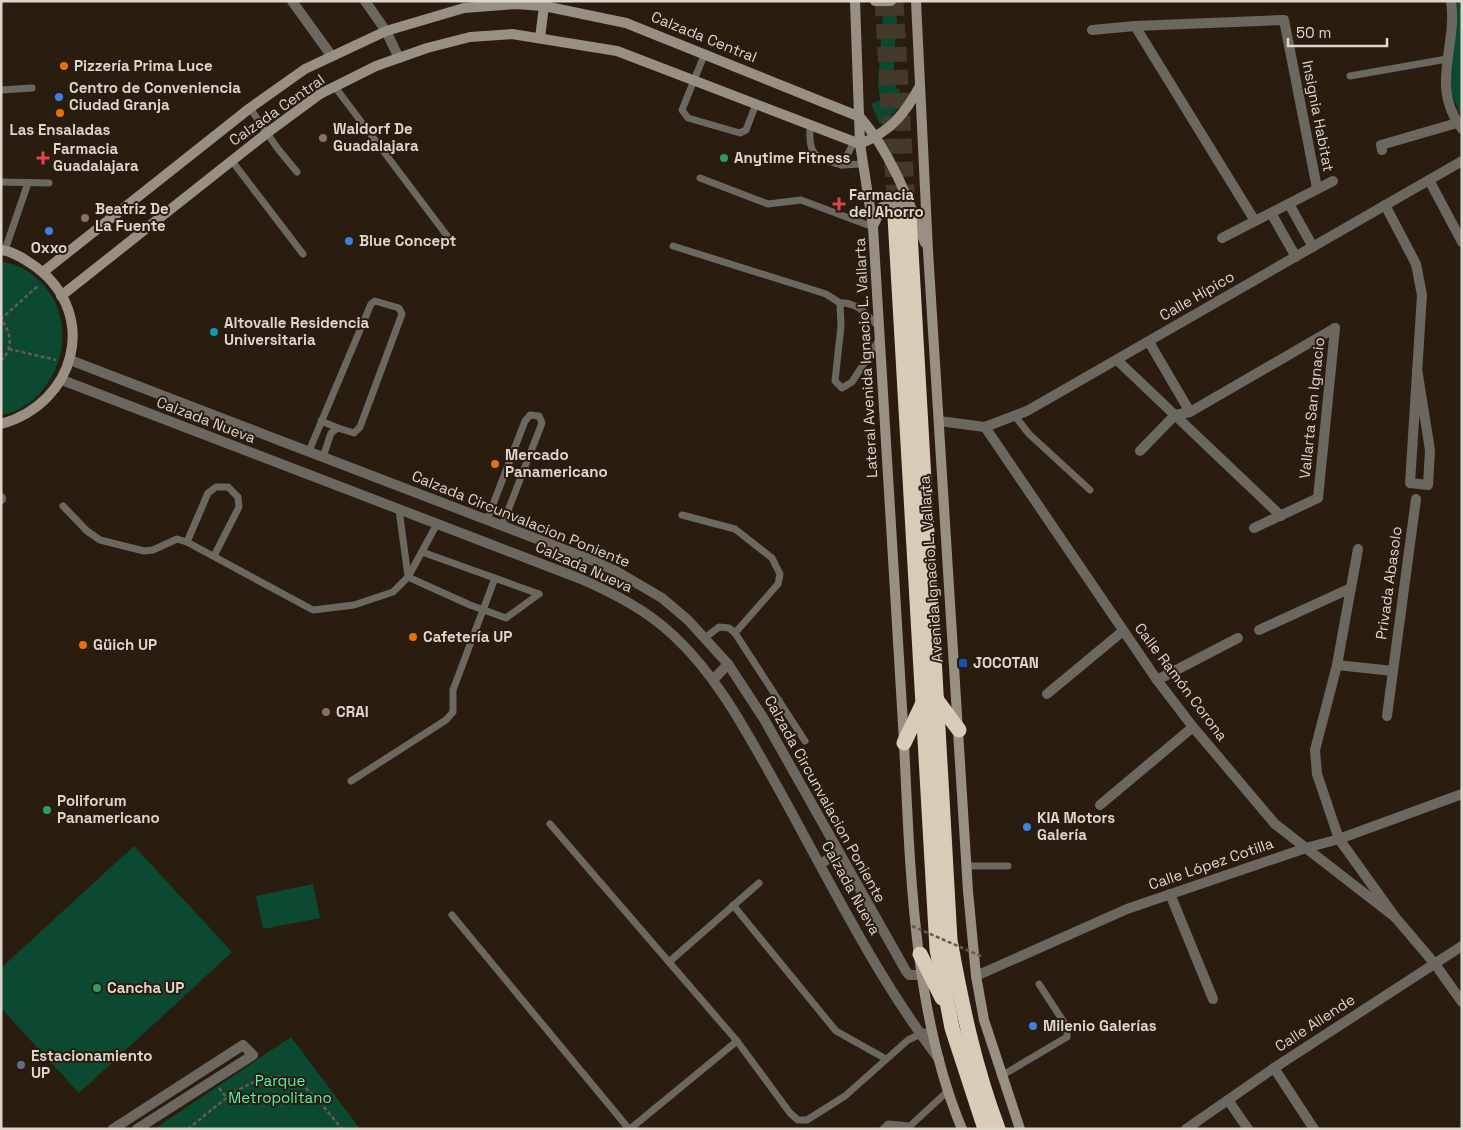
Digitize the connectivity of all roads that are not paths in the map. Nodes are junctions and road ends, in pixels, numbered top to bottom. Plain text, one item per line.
1 (292, 1) edge
2 (364, 1) edge
3 (855, 1) edge
4 (875, 1) edge
5 (892, 1) edge
6 (916, 1) edge
7 (1451, 1) edge
8 (515, 2) edge
9 (463, 5) edge
10 (544, 6) junction
11 (1136, 26) junction
12 (386, 30) junction
13 (1092, 30) dead end
14 (540, 38) junction
15 (705, 53) junction
16 (331, 55) junction
17 (399, 58) junction
18 (1447, 59) junction
19 (1350, 76) dead end
20 (695, 81) junction
21 (920, 84) junction
22 (335, 87) junction
23 (32, 88) dead end
24 (1, 90) edge
25 (756, 104) junction
26 (250, 108) junction
27 (860, 117) junction
28 (810, 125) junction
29 (1459, 126) edge
30 (267, 133) junction
31 (877, 137) junction
32 (857, 143) junction
33 (1382, 150) dead end
34 (232, 161) junction
35 (1462, 161) edge
36 (863, 164) junction
37 (842, 165) junction
38 (297, 172) dead end
39 (700, 178) dead end
40 (1429, 180) junction
41 (1333, 181) dead end
42 (1, 182) edge
43 (28, 183) junction
44 (49, 183) dead end
45 (1317, 188) junction
46 (1289, 204) junction
47 (1385, 205) junction
48 (904, 212) junction
49 (1271, 213) junction
50 (1255, 221) junction
51 (873, 227) junction
52 (448, 237) dead end
53 (1222, 238) dead end
54 (1462, 242) edge
55 (673, 246) dead end
56 (1313, 248) junction
57 (3, 250) edge
58 (928, 251) junction
59 (302, 254) dead end
60 (1296, 257) junction
61 (45, 275) junction
62 (62, 296) junction
63 (840, 303) junction
64 (879, 328) junction
65 (880, 340) junction
66 (1149, 342) junction
67 (69, 361) junction
68 (1118, 361) junction
69 (1417, 369) junction
70 (62, 380) junction
71 (1190, 412) junction
72 (1175, 415) junction
73 (1016, 416) junction
74 (322, 421) junction
75 (939, 421) junction
76 (1, 424) edge
77 (338, 428) junction
78 (985, 428) junction
79 (1140, 451) dead end
80 (309, 452) junction
81 (323, 457) junction
82 (1090, 490) dead end
83 (1416, 499) dead end
84 (63, 506) dead end
85 (399, 510) junction
86 (682, 515) dead end
87 (1280, 516) junction
88 (487, 520) junction
89 (437, 524) junction
90 (502, 526) junction
91 (1254, 528) dead end
92 (187, 542) junction
93 (1358, 549) dead end
94 (422, 552) junction
95 (214, 556) junction
96 (408, 577) junction
97 (495, 578) junction
98 (1351, 588) junction
99 (482, 609) junction
100 (1123, 630) junction
101 (1259, 630) dead end
102 (735, 633) junction
103 (706, 637) junction
104 (1238, 638) dead end
105 (728, 664) junction
106 (1336, 665) junction
107 (1393, 671) junction
108 (713, 680) junction
109 (1157, 680) junction
110 (1047, 694) dead end
111 (930, 702) junction
112 (1386, 716) dead end
113 (1193, 727) junction
114 (959, 730) junction
115 (805, 741) dead end
116 (904, 743) junction
117 (352, 781) dead end
118 (1462, 794) edge
119 (1100, 805) dead end
120 (550, 824) dead end
121 (1340, 840) junction
122 (1306, 848) junction
123 (839, 854) junction
124 (820, 864) junction
125 (966, 866) junction
126 (1008, 866) dead end
127 (759, 883) dead end
128 (1170, 894) junction
129 (733, 905) junction
130 (452, 915) dead end
131 (1395, 917) junction
132 (1462, 946) edge
133 (920, 954) junction
134 (669, 962) junction
135 (1435, 964) junction
136 (923, 975) junction
137 (976, 976) junction
138 (1039, 984) dead end
139 (1213, 999) dead end
140 (1462, 1002) edge
141 (949, 1012) junction
142 (932, 1028) junction
143 (920, 1034) junction
144 (737, 1041) junction
145 (886, 1059) junction
146 (940, 1061) junction
147 (1274, 1068) junction
148 (1001, 1076) junction
149 (949, 1090) junction
150 (1228, 1100) junction
151 (113, 1129) edge
152 (137, 1129) edge
153 (629, 1129) edge
154 (883, 1129) edge
155 (962, 1129) edge
156 (984, 1129) edge
157 (998, 1129) edge
158 (1020, 1129) edge
159 (1186, 1129) edge
160 (1248, 1129) edge
161 (1314, 1129) edge

1 - 16 street
2 - 12 street
3 - 27 street, Lateral Avenida Ignacio L. Vallarta
4 - 5 street
6 - 21 street, Avenida Ignacio L. Vallarta
7 - 18 street
8 - 9 street, Calzada Central
8 - 10 street, Calzada Central
9 - 12 street, Calzada Central
10 - 14 street
10 - 15 street, Calzada Central
11 - 13 street, Insignia Habitat
11 - 45 street, Insignia Habitat
11 - 50 street
12 - 16 street, Calzada Central
12 - 17 street
14 - 17 street, Calzada Central
14 - 20 street, Calzada Central
15 - 20 lane
15 - 27 street, Calzada Central
16 - 26 street, Calzada Central
17 - 22 street, Calzada Central
18 - 19 lane
18 - 29 street
20 - 25 street, Calzada Central
20 - 25 lane
21 - 31 street
21 - 58 street, Avenida Ignacio L. Vallarta
22 - 30 street, Calzada Central
22 - 52 lane
23 - 24 lane
25 - 28 street, Calzada Central
26 - 30 lane
26 - 61 street, Calzada Central
27 - 31 street
27 - 32 street, Lateral Avenida Ignacio L. Vallarta
28 - 32 street, Calzada Central
28 - 37 lane
29 - 33 street
30 - 34 street, Calzada Central
30 - 38 lane
31 - 32 street
31 - 48 street
32 - 36 street, Lateral Avenida Ignacio L. Vallarta
32 - 37 lane
34 - 59 lane
34 - 62 street, Calzada Central
35 - 40 street, Calle Hípico
36 - 37 lane
36 - 51 street, Lateral Avenida Ignacio L. Vallarta
39 - 51 lane
40 - 47 street, Calle Hípico
40 - 54 street
41 - 45 street, Insignia Habitat
42 - 43 lane
43 - 44 lane
43 - 57 lane
45 - 46 street, Insignia Habitat
46 - 49 street, Insignia Habitat
46 - 56 street
47 - 56 street, Calle Hípico
47 - 69 street
48 - 51 street
48 - 58 street
48 - 111 highway, Avenida Ignacio L. Vallarta
49 - 50 street, Insignia Habitat
49 - 60 street
50 - 53 street, Insignia Habitat
51 - 64 street, Lateral Avenida Ignacio L. Vallarta
55 - 63 lane
56 - 60 street, Calle Hípico
57 - 61 street
58 - 75 street, Avenida Ignacio L. Vallarta
60 - 66 street, Calle Hípico
61 - 62 street
62 - 67 street
63 - 64 lane
63 - 65 lane
64 - 65 street, Lateral Avenida Ignacio L. Vallarta
65 - 116 street, Lateral Avenida Ignacio L. Vallarta
66 - 68 street, Calle Hípico
66 - 71 street
67 - 70 street
67 - 80 street, Calzada Circunvalacion Poniente
68 - 72 street
68 - 73 street, Calle Hípico
69 - 69 street
70 - 76 street
70 - 85 street, Calzada Nueva
71 - 72 street, Vallarta San Ignacio
71 - 87 street, Vallarta San Ignacio
72 - 79 street
72 - 87 street
73 - 78 street, Calle Hípico
73 - 82 lane
74 - 77 lane
74 - 77 lane
74 - 80 lane
75 - 78 street, Calle Hípico
75 - 114 street, Avenida Ignacio L. Vallarta
77 - 81 lane
78 - 100 street, Calle Ramón Corona
80 - 81 street, Calzada Circunvalacion Poniente
81 - 88 street, Calzada Circunvalacion Poniente
83 - 107 street, Privada Abasolo
84 - 92 lane
85 - 89 street, Calzada Nueva
85 - 96 lane
86 - 102 lane
87 - 91 street, Vallarta San Ignacio
88 - 90 street, Calzada Circunvalacion Poniente
88 - 90 lane
89 - 94 lane
89 - 108 street, Calzada Nueva
90 - 103 street, Calzada Circunvalacion Poniente
92 - 95 lane
92 - 95 lane
93 - 98 street
94 - 96 lane
94 - 97 lane
95 - 96 lane
96 - 99 lane
97 - 99 lane
97 - 99 lane
98 - 101 street
98 - 106 street
99 - 117 lane
100 - 109 street, Calle Ramón Corona
100 - 110 street
102 - 103 lane
102 - 115 lane
103 - 105 street, Calzada Circunvalacion Poniente
104 - 109 street
105 - 108 street
105 - 123 street, Calzada Circunvalacion Poniente
106 - 107 street
106 - 121 street
107 - 112 street, Privada Abasolo
108 - 124 street, Calzada Nueva
109 - 113 street, Calle Ramón Corona
111 - 114 highway
111 - 116 highway
111 - 141 highway, Avenida Ignacio L. Vallarta
111 - 157 highway, Avenida Ignacio L. Vallarta
113 - 119 street
113 - 122 street, Calle Ramón Corona
114 - 125 street, Avenida Ignacio L. Vallarta
116 - 133 street
118 - 121 street, Calle López Cotilla
120 - 134 lane
121 - 122 street, Calle López Cotilla
121 - 131 street
122 - 128 street, Calle López Cotilla
122 - 131 street, Calle Ramón Corona
123 - 124 street
123 - 136 street, Calzada Circunvalacion Poniente
124 - 143 street, Calzada Nueva
125 - 126 lane
125 - 137 street, Avenida Ignacio L. Vallarta
127 - 129 lane
128 - 137 street, Calle López Cotilla
128 - 139 street
129 - 134 lane
129 - 145 lane
130 - 153 lane
131 - 135 street
132 - 135 street, Calle Allende
133 - 136 street
133 - 141 highway
134 - 144 lane
135 - 140 street
135 - 147 street, Calle Allende
136 - 142 street
137 - 148 street, Avenida Ignacio L. Vallarta
138 - 148 lane
141 - 156 highway, Avenida Ignacio L. Vallarta
142 - 143 lane
142 - 146 street
143 - 145 lane
143 - 146 street, Calzada Nueva
144 - 145 lane
144 - 153 lane
146 - 149 street
147 - 150 street, Calle Allende
147 - 161 street
148 - 158 street, Avenida Ignacio L. Vallarta
149 - 154 lane
149 - 155 street
150 - 159 street, Calle Allende
150 - 160 street
151 - 152 street

